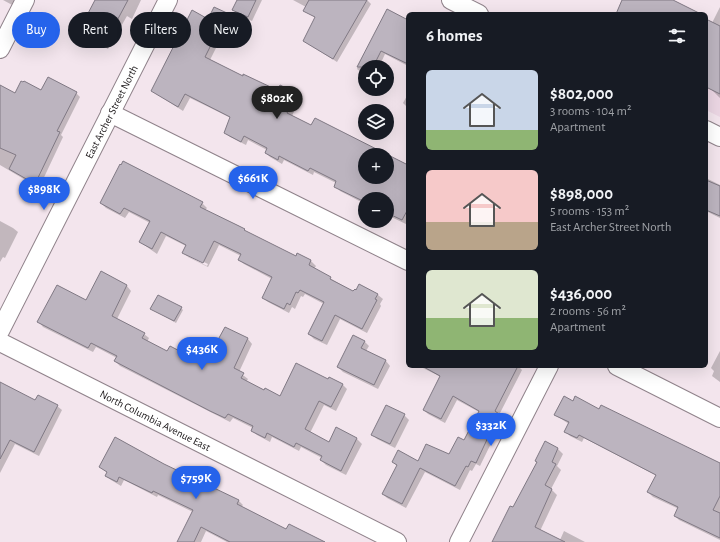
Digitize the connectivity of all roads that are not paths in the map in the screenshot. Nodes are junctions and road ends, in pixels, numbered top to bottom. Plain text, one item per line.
1 (25, 0) edge
2 (168, 0) edge
3 (0, 49) edge
4 (110, 113) junction
5 (708, 131) edge
6 (720, 137) edge
7 (406, 260) edge
8 (2, 324) edge
9 (0, 342) edge
10 (548, 368) edge
11 (621, 368) edge
12 (720, 418) edge
13 (397, 542) edge
14 (459, 542) edge

1 - 3 street
2 - 4 street, East Archer Street North
4 - 7 street
4 - 8 street, East Archer Street North
5 - 6 street
9 - 13 street, North Columbia Avenue East
10 - 14 street
11 - 12 street

